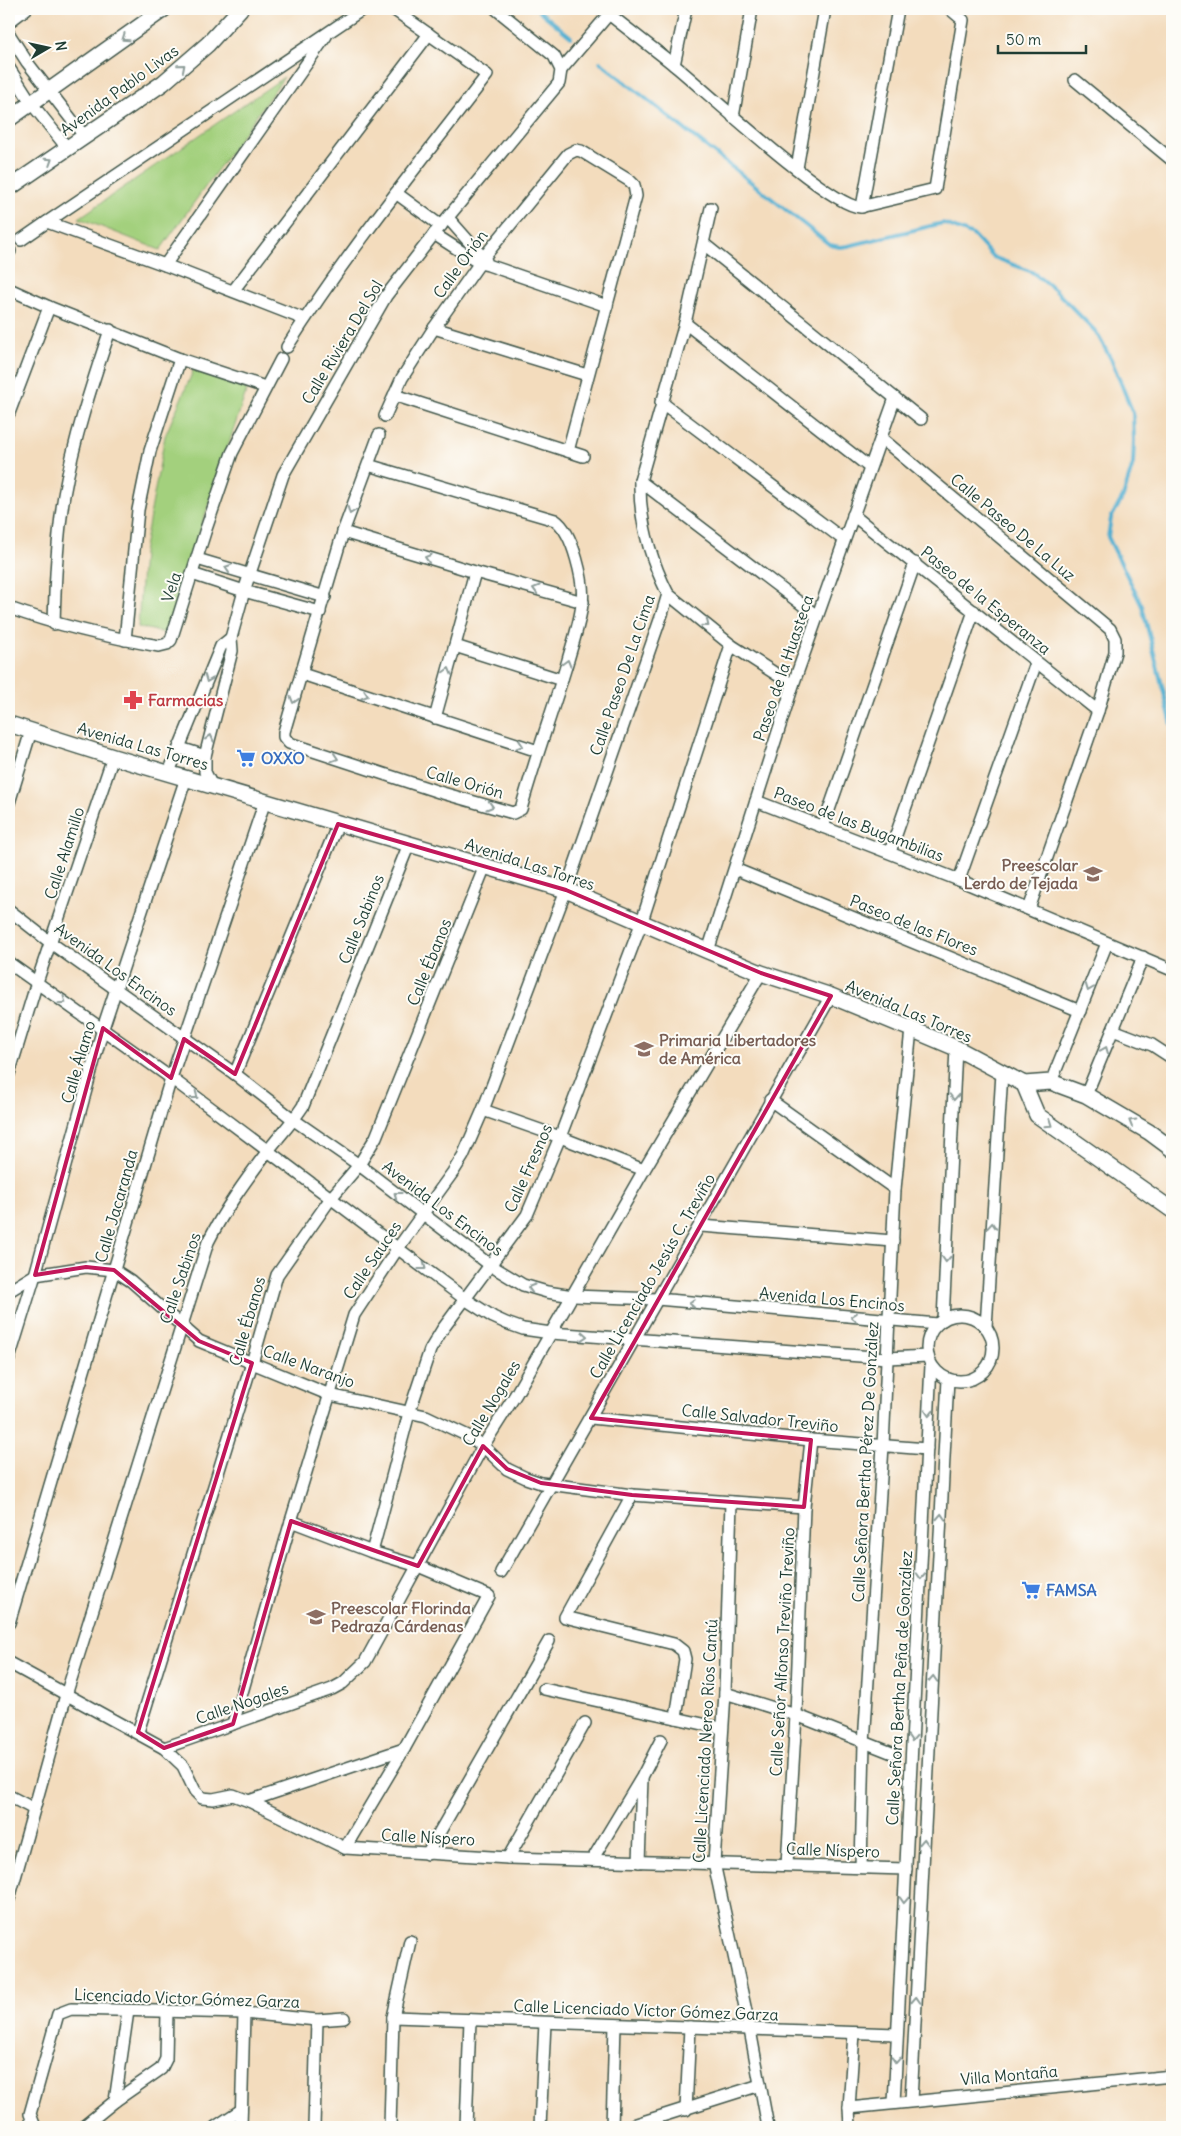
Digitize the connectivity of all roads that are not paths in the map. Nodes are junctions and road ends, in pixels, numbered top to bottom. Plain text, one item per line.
1 (26, 9) edge
2 (164, 9) edge
3 (240, 9) edge
4 (363, 9) edge
5 (393, 9) edge
6 (496, 9) edge
7 (686, 9) edge
8 (752, 9) edge
9 (824, 9) edge
10 (898, 9) edge
11 (950, 9) edge
12 (607, 11) edge
13 (9, 22) edge
14 (330, 31) junction
15 (9, 34) edge
16 (429, 34) junction
17 (27, 62) junction
18 (674, 65) junction
19 (10, 70) edge
20 (561, 70) junction
21 (1075, 80) dead end
22 (50, 90) junction
23 (32, 104) junction
24 (733, 117) junction
25 (9, 120) edge
26 (85, 137) junction
27 (68, 149) junction
28 (1172, 160) edge
29 (797, 168) junction
30 (9, 188) edge
31 (396, 193) junction
32 (862, 207) junction
33 (712, 208) dead end
34 (47, 222) junction
35 (441, 226) junction
36 (21, 240) dead end
37 (704, 244) junction
38 (484, 262) junction
39 (165, 265) junction
40 (9, 289) edge
41 (233, 291) junction
42 (607, 306) junction
43 (49, 307) junction
44 (304, 319) junction
45 (685, 323) junction
46 (434, 328) junction
47 (110, 330) junction
48 (287, 347) dead end
49 (180, 359) junction
50 (281, 359) dead end
51 (587, 375) junction
52 (265, 387) junction
53 (394, 395) junction
54 (895, 398) junction
55 (661, 402) junction
56 (9, 413) edge
57 (385, 416) dead end
58 (921, 419) dead end
59 (379, 435) dead end
60 (881, 438) junction
61 (568, 452) junction
62 (583, 456) dead end
63 (368, 465) junction
64 (869, 466) junction
65 (640, 481) junction
66 (853, 514) junction
67 (343, 532) junction
68 (844, 540) junction
69 (197, 559) junction
70 (915, 563) junction
71 (475, 572) junction
72 (192, 574) junction
73 (250, 575) junction
74 (289, 587) junction
75 (244, 591) junction
76 (668, 594) junction
77 (325, 598) junction
78 (285, 602) junction
79 (583, 602) junction
80 (9, 608) edge
81 (974, 611) junction
82 (320, 612) junction
83 (817, 616) junction
84 (54, 624) junction
85 (231, 638) junction
86 (125, 640) junction
87 (731, 645) junction
88 (455, 646) junction
89 (1036, 663) junction
90 (302, 674) junction
91 (562, 680) junction
92 (793, 685) junction
93 (199, 701) junction
94 (218, 707) junction
95 (1098, 711) junction
96 (435, 718) junction
97 (9, 724) edge
98 (31, 731) junction
99 (180, 748) junction
100 (538, 751) junction
101 (205, 756) junction
102 (113, 757) junction
103 (169, 772) junction
104 (186, 778) junction
105 (212, 784) junction
106 (265, 801) junction
107 (756, 801) junction
108 (9, 803) edge
109 (338, 824) junction
110 (822, 827) junction
111 (409, 844) junction
112 (890, 852) junction
113 (485, 866) junction
114 (735, 869) junction
115 (960, 880) junction
116 (566, 890) junction
117 (1029, 909) junction
118 (9, 910) edge
119 (641, 924) junction
120 (52, 943) junction
121 (1106, 943) junction
122 (708, 951) junction
123 (1143, 957) junction
124 (9, 963) edge
125 (1172, 970) edge
126 (761, 973) junction
127 (37, 982) junction
128 (117, 990) junction
129 (831, 996) junction
130 (1080, 1012) junction
131 (103, 1028) junction
132 (911, 1029) junction
133 (1113, 1030) junction
134 (184, 1039) junction
135 (956, 1048) junction
136 (1172, 1058) edge
137 (1002, 1073) junction
138 (9, 1074) edge
139 (235, 1074) junction
140 (171, 1078) junction
141 (1051, 1082) junction
142 (1024, 1084) junction
143 (1086, 1095) junction
144 (770, 1100) junction
145 (483, 1110) junction
146 (294, 1120) junction
147 (560, 1137) junction
148 (1172, 1149) edge
149 (268, 1151) junction
150 (359, 1165) junction
151 (644, 1170) junction
152 (895, 1189) junction
153 (331, 1198) junction
154 (1172, 1210) edge
155 (423, 1215) junction
156 (701, 1226) junction
157 (893, 1241) junction
158 (398, 1248) junction
159 (490, 1265) junction
160 (114, 1270) junction
161 (35, 1275) junction
162 (9, 1291) edge
163 (573, 1296) junction
164 (465, 1299) junction
165 (657, 1299) junction
166 (890, 1321) junction
167 (940, 1322) junction
168 (180, 1326) junction
169 (986, 1327) junction
170 (551, 1333) junction
171 (635, 1340) junction
172 (887, 1358) junction
173 (9, 1359) edge
174 (930, 1360) junction
175 (252, 1363) junction
176 (948, 1379) junction
177 (330, 1394) junction
178 (409, 1413) junction
179 (591, 1418) junction
180 (811, 1440) junction
181 (483, 1446) junction
182 (883, 1446) junction
183 (927, 1449) junction
184 (552, 1485) junction
185 (632, 1494) junction
186 (731, 1502) junction
187 (804, 1506) junction
188 (291, 1521) junction
189 (372, 1552) junction
190 (418, 1566) junction
191 (501, 1572) dead end
192 (9, 1623) edge
193 (549, 1641) dead end
194 (9, 1664) edge
195 (544, 1689) dead end
196 (725, 1693) junction
197 (66, 1696) junction
198 (796, 1716) junction
199 (676, 1718) junction
200 (585, 1723) dead end
201 (233, 1724) junction
202 (721, 1728) junction
203 (138, 1732) junction
204 (661, 1740) dead end
205 (864, 1743) junction
206 (164, 1748) junction
207 (404, 1749) junction
208 (892, 1753) dead end
209 (642, 1777) junction
210 (9, 1796) edge
211 (249, 1800) junction
212 (34, 1809) junction
213 (344, 1848) junction
214 (428, 1854) junction
215 (508, 1858) junction
216 (592, 1860) junction
217 (640, 1862) junction
218 (714, 1863) junction
219 (787, 1865) junction
220 (861, 1867) junction
221 (906, 1869) junction
222 (11, 1880) edge
223 (9, 1899) edge
224 (410, 1941) dead end
225 (900, 1976) junction
226 (917, 1978) junction
227 (128, 2011) junction
228 (167, 2012) junction
229 (244, 2013) junction
230 (394, 2017) junction
231 (344, 2018) dead end
232 (317, 2020) junction
233 (470, 2020) junction
234 (545, 2023) junction
235 (615, 2025) junction
236 (690, 2027) junction
237 (750, 2030) junction
238 (854, 2033) junction
239 (898, 2034) junction
240 (1172, 2076) edge
241 (760, 2085) junction
242 (115, 2101) junction
243 (910, 2101) junction
244 (894, 2103) junction
245 (849, 2108) junction
246 (241, 2110) junction
247 (686, 2110) junction
248 (34, 2127) edge
249 (84, 2127) edge
250 (215, 2127) edge
251 (241, 2127) edge
252 (314, 2127) edge
253 (390, 2127) edge
254 (466, 2127) edge
255 (540, 2127) edge
256 (612, 2127) edge
257 (627, 2127) edge
258 (768, 2127) edge
259 (850, 2127) edge

1 - 13 street
2 -> 22 street
26 -> 3 street, Avenida Pablo Livas
4 - 14 street
5 - 16 street
6 - 20 street
7 - 18 street
8 - 24 street
9 - 29 street
10 - 32 street
11 - 32 street
12 - 18 street
12 - 20 street, Calle Riviera Del Sol
14 - 34 street
14 - 39 street
15 - 17 street
16 - 31 street
16 - 41 street
17 - 19 street
17 - 22 street
18 - 24 street
19 - 23 street
20 - 35 street, Calle Riviera Del Sol
21 - 28 street
22 - 23 street
22 - 26 street
23 - 25 street
23 - 27 street
24 - 29 street
26 - 27 street, Avenida Pablo Livas
30 -> 27 street, Avenida Pablo Livas
29 - 32 street
31 - 35 street
31 - 44 street
33 - 37 street, Calle Paseo De La Cima
34 - 36 street
34 - 39 street
35 - 38 street
35 - 38 street
35 - 73 street, Calle Riviera Del Sol
37 - 45 street, Calle Paseo De La Cima
37 - 54 street
38 - 42 street
38 - 42 street, Calle Orión
38 - 46 street, Calle Orión
39 - 41 street
40 - 43 street
41 - 44 street
42 - 51 street
43 - 47 street
43 - 56 street
44 - 48 street
45 - 55 street, Calle Paseo De La Cima
45 - 64 street
46 - 51 street
46 - 53 street, Calle Orión
47 - 49 street
47 - 84 street
49 - 52 street
49 - 86 street
50 - 52 street, Vela
51 - 61 street
52 - 69 street, Vela
53 - 57 street, Calle Orión
53 - 61 street
54 - 58 street
54 - 60 street, Paseo de la Huasteca
55 - 65 street, Calle Paseo De La Cima
55 - 68 street
59 - 63 street, Calle Orión
60 - 64 street, Paseo de la Huasteca
60 - 95 street, Calle Paseo De La Luz
61 - 62 street
63 -> 67 street, Calle Orión
63 - 79 street, Calle Orión
64 - 66 street, Paseo de la Huasteca
65 - 76 street, Calle Paseo De La Cima
65 - 83 street
66 - 68 street, Paseo de la Huasteca
66 - 70 street, Paseo de la Esperanza
71 -> 67 street
67 - 77 street, Calle Orión
68 - 83 street, Paseo de la Huasteca
69 - 72 street, Vela
73 -> 69 street
70 - 81 street, Paseo de la Esperanza
70 - 110 street
79 -> 71 street
71 - 88 street
72 - 75 street
72 - 86 street, Vela
73 - 74 street
73 - 75 street, Calle Riviera Del Sol
74 - 77 street
74 - 78 street
75 - 78 street
75 - 85 street, Calle Riviera Del Sol
76 -> 87 street
76 - 116 street, Calle Paseo De La Cima
77 - 82 street, Calle Orión
78 - 82 street
91 -> 79 street, Calle Orión
80 - 84 street, Vela
81 - 89 street, Paseo de la Esperanza
81 - 112 street
82 - 90 street, Calle Orión
83 - 92 street, Paseo de la Huasteca
84 - 86 street, Vela
85 -> 93 street, Calle Riviera Del Sol
85 - 94 street, Calle Riviera Del Sol
87 - 92 street
87 - 119 street, Calle Fresnos
88 - 91 street
96 -> 88 street
89 - 95 street, Paseo de la Esperanza
89 - 115 street
90 -> 96 street
90 -> 100 street, Calle Orión
91 - 100 street, Calle Orión
92 - 107 street, Paseo de la Huasteca
93 - 94 street
93 - 99 street, Calle Riviera Del Sol
101 -> 94 street, Calle Riviera Del Sol
95 - 117 street
96 -> 100 street
97 - 98 street, Avenida Las Torres
98 - 102 street, Avenida Las Torres
98 - 108 street
99 - 101 street
99 - 103 street, Calle Riviera Del Sol
101 - 105 street, Calle Riviera Del Sol
102 - 103 street, Avenida Las Torres
102 - 120 street, Calle Alamillo
103 - 104 street, Avenida Las Torres
104 - 105 street, Avenida Las Torres
104 - 128 street, Calle Álamo
105 - 106 street, Avenida Las Torres
106 - 109 street, Avenida Las Torres
106 - 134 street, Calle Jacaranda
107 - 110 street, Paseo de las Bugambilias
107 - 114 street, Paseo de la Huasteca
109 - 111 street, Avenida Las Torres
109 - 139 street
110 - 112 street, Paseo de las Bugambilias
111 - 113 street, Avenida Las Torres
111 - 146 street, Calle Sabinos
112 - 115 street, Paseo de las Bugambilias
113 - 116 street, Avenida Las Torres
113 - 150 street, Calle Ébanos
114 - 122 street, Paseo de la Huasteca
114 - 130 street, Paseo de las Flores
115 - 117 street, Paseo de las Bugambilias
116 - 119 street, Avenida Las Torres
116 - 145 street, Calle Sauces
117 - 121 street, Paseo de las Bugambilias
118 - 120 street, Avenida Los Encinos
119 - 122 street, Avenida Las Torres
119 - 147 street, Calle Fresnos
120 - 127 street, Calle Alamillo
120 - 128 street, Avenida Los Encinos
121 - 123 street, Paseo de las Bugambilias
121 -> 130 street
122 - 126 street, Avenida Las Torres
123 - 125 street, Paseo de las Bugambilias
123 - 133 street
124 - 127 street
126 - 129 street, Avenida Las Torres
126 - 151 street, Calle Nogales
127 -> 131 street
127 - 138 street, Calle Alamillo
128 - 131 street, Calle Álamo
128 - 134 street, Avenida Los Encinos
129 - 132 street, Avenida Las Torres
129 - 144 street, Calle Licenciado Jesús C. Treviño
130 - 141 street
131 - 140 street
131 - 161 street, Calle Álamo
132 - 135 street, Avenida Las Torres
132 - 152 street, Calle Señora Bertha Pérez De González
133 - 136 street
143 -> 133 street
134 - 139 street, Avenida Los Encinos
134 - 140 street, Calle Jacaranda
135 - 137 street, Avenida Las Torres
135 -> 167 street
137 - 142 street, Avenida Las Torres
169 -> 137 street
139 - 146 street, Avenida Los Encinos
140 -> 149 street
140 - 160 street, Calle Jacaranda
141 - 142 street
141 - 143 street
142 -> 154 street
148 -> 143 street
144 - 152 street
144 - 156 street, Calle Licenciado Jesús C. Treviño
145 - 147 street
145 - 155 street, Calle Sauces
146 - 149 street, Calle Sabinos
146 - 150 street, Avenida Los Encinos
147 - 151 street
147 - 159 street, Calle Fresnos
149 - 153 street
149 - 168 street, Calle Sabinos
150 - 153 street, Calle Ébanos
155 -> 150 street, Avenida Los Encinos
151 - 163 street, Calle Nogales
152 - 157 street, Calle Señora Bertha Pérez De González
153 - 158 street
153 - 175 street, Calle Ébanos
155 - 158 street, Calle Sauces
155 - 159 street, Avenida Los Encinos
156 - 157 street
156 - 165 street, Calle Licenciado Jesús C. Treviño
157 - 166 street, Calle Señora Bertha Pérez De González
158 -> 164 street
158 - 177 street, Calle Sauces
163 -> 159 street, Avenida Los Encinos
159 - 164 street, Calle Fresnos
160 - 161 street, Calle Naranjo
160 - 168 street, Calle Naranjo
160 - 192 street, Calle Jacaranda
161 - 162 street, Calle Naranjo
161 - 173 street, Calle Álamo
163 - 165 street, Avenida Los Encinos
163 - 170 street, Calle Nogales
164 - 170 street
164 - 178 street, Calle Fresnos
166 -> 165 street, Avenida Los Encinos
165 - 171 street, Calle Licenciado Jesús C. Treviño
166 - 167 street, Avenida Los Encinos
166 - 172 street, Calle Señora Bertha Pérez De González
167 - 169 street
167 - 174 street
168 - 175 street, Calle Naranjo
168 - 197 street, Calle Sabinos
169 - 176 street
170 -> 171 street
170 - 181 street, Calle Nogales
171 - 172 street
171 - 179 street, Calle Licenciado Jesús C. Treviño
172 - 174 street
172 - 182 street, Calle Señora Bertha Pérez De González
174 - 176 street
174 -> 183 street, Calle Señora Bertha Peña de González
175 - 177 street, Calle Naranjo
175 - 203 street, Calle Ébanos
226 -> 176 street, Calle Señora Bertha Peña de González
177 - 178 street, Calle Naranjo
177 - 188 street, Calle Sauces
178 - 181 street, Calle Naranjo
178 - 189 street, Calle Fresnos
179 - 180 street, Calle Salvador Treviño
179 - 184 street, Calle Licenciado Jesús C. Treviño
180 - 182 street, Calle Salvador Treviño
180 - 187 street, Calle Señor Alfonso Treviño Treviño
181 - 184 street, Calle Naranjo
181 - 190 street, Calle Nogales
182 - 183 street, Calle Salvador Treviño
182 - 205 street, Calle Señora Bertha Pérez De González
183 -> 221 street, Calle Señora Bertha Peña de González
184 - 185 street, Calle Naranjo
184 - 191 street, Calle Licenciado Jesús C. Treviño
185 - 186 street, Calle Naranjo
185 - 199 street
186 - 187 street, Calle Naranjo
186 - 196 street, Calle Licenciado Nereo Ríos Cantú
187 - 198 street, Calle Señor Alfonso Treviño Treviño
188 - 189 street
188 - 201 street, Calle Sauces
189 - 190 street
190 - 201 street, Calle Nogales
190 - 207 street
193 - 214 street
194 - 197 street, Calle Níspero
195 - 199 street
196 - 198 street
196 - 202 street, Calle Licenciado Nereo Ríos Cantú
197 - 203 street, Calle Níspero
197 - 212 street, Calle Sabinos
198 - 205 street
198 - 219 street, Calle Señor Alfonso Treviño Treviño
199 - 202 street
200 - 215 street
201 - 206 street, Calle Nogales
202 - 218 street, Calle Licenciado Nereo Ríos Cantú
203 - 206 street, Calle Níspero
204 - 209 street
205 - 208 street
205 - 220 street, Calle Señora Bertha Pérez De González
206 - 211 street, Calle Níspero
207 - 211 street
207 - 213 street
209 - 216 street
209 - 217 street
210 - 212 street
211 - 213 street, Calle Níspero
212 - 222 street, Calle Sabinos
213 - 214 street, Calle Níspero
214 - 215 street, Calle Níspero
215 - 216 street, Calle Níspero
216 - 217 street, Calle Níspero
217 - 218 street, Calle Níspero
218 - 219 street, Calle Níspero
218 - 237 street, Calle Licenciado Nereo Ríos Cantú
219 - 220 street, Calle Níspero
220 - 221 street, Calle Níspero
221 -> 225 street, Calle Señora Bertha Peña de González
222 - 223 street, Calle Sabinos
224 - 230 street
225 - 226 street
225 - 239 street, Calle Señora Bertha Peña de González
243 -> 226 street, Calle Señora Bertha Peña de González
227 - 228 street, Licenciado Victor Gómez Garza
227 - 242 street
227 - 248 street, Licenciado Victor Gómez Garza
228 - 229 street, Licenciado Victor Gómez Garza
228 - 242 street
229 - 232 street, Licenciado Victor Gómez Garza
229 - 246 street
230 - 233 street, Calle Licenciado Víctor Gómez Garza
230 - 253 street
231 - 232 street, Licenciado Victor Gómez Garza
232 - 252 street
233 - 234 street, Calle Licenciado Víctor Gómez Garza
233 - 254 street
234 - 235 street, Calle Licenciado Víctor Gómez Garza
234 - 255 street
235 - 236 street, Calle Licenciado Víctor Gómez Garza
235 - 256 street
236 - 237 street, Calle Licenciado Víctor Gómez Garza
236 - 247 street
237 - 238 street, Calle Licenciado Víctor Gómez Garza
237 - 241 street, Calle Licenciado Nereo Ríos Cantú
238 - 239 street, Calle Licenciado Víctor Gómez Garza
238 - 245 street
239 -> 244 street, Calle Señora Bertha Peña de González
240 - 243 street, Villa Montaña
241 - 247 street
241 - 258 street, Calle Licenciado Nereo Ríos Cantú
242 - 249 street
243 - 244 street, Villa Montaña
244 - 245 street, Villa Montaña
245 - 259 street
246 - 250 street
246 - 251 street
247 - 257 street

